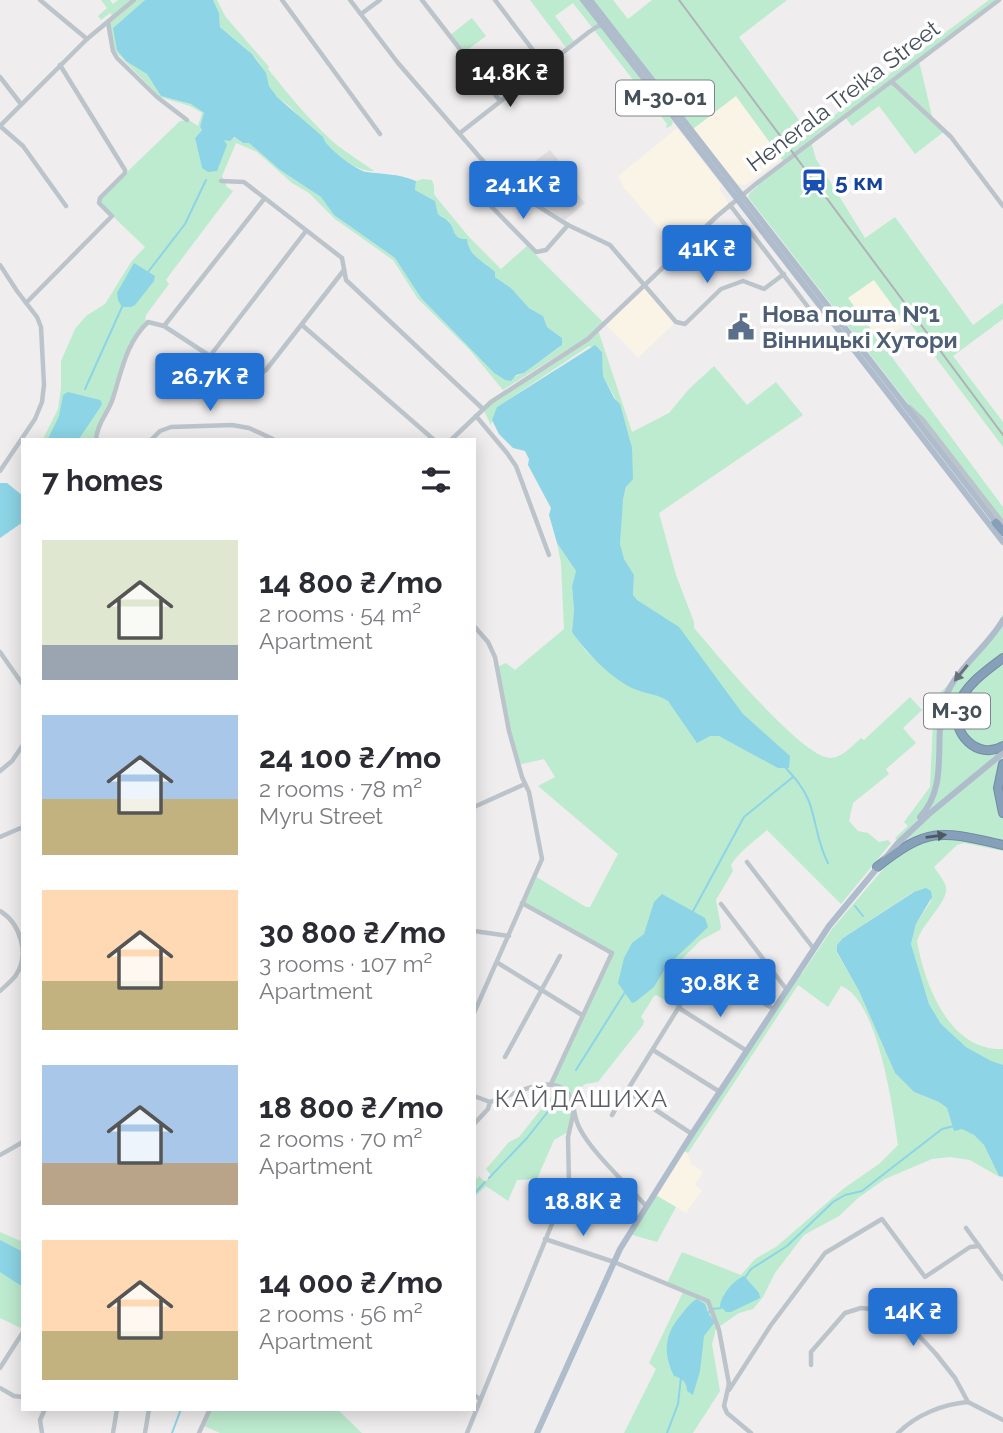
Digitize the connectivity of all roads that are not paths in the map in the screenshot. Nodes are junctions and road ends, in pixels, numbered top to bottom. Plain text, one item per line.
1 (40, 0) edge
2 (134, 0) edge
3 (282, 0) edge
4 (350, 0) edge
5 (380, 0) edge
6 (422, 0) edge
7 (495, 0) edge
8 (583, 0) edge
9 (590, 0) edge
10 (999, 0) edge
11 (361, 14) junction
12 (108, 22) junction
13 (600, 24) junction
14 (87, 40) junction
15 (60, 65) junction
16 (545, 66) junction
17 (0, 77) edge
18 (892, 82) junction
19 (500, 101) junction
20 (21, 104) junction
21 (187, 120) dead end
22 (0, 126) edge
23 (460, 133) junction
24 (380, 134) dead end
25 (221, 181) dead end
26 (478, 193) dead end
27 (739, 197) junction
28 (264, 199) junction
29 (730, 205) junction
30 (66, 206) dead end
31 (1003, 206) edge
32 (568, 225) junction
33 (306, 231) junction
34 (0, 265) edge
35 (344, 270) junction
36 (784, 274) junction
37 (643, 287) junction
38 (26, 303) junction
39 (818, 320) dead end
40 (302, 325) junction
41 (164, 326) junction
42 (210, 356) junction
43 (483, 409) junction
44 (476, 416) junction
45 (22, 438) edge
46 (96, 438) edge
47 (153, 438) edge
48 (271, 438) edge
49 (432, 438) edge
50 (454, 438) edge
51 (21, 440) edge
52 (0, 471) edge
53 (997, 524) edge
54 (1003, 532) edge
55 (1003, 542) edge
56 (1003, 550) edge
57 (549, 555) dead end
58 (1003, 620) edge
59 (476, 628) edge
60 (0, 652) edge
61 (1003, 657) edge
62 (21, 682) edge
63 (1003, 746) edge
64 (21, 748) edge
65 (1003, 753) edge
66 (1003, 764) edge
67 (0, 771) edge
68 (525, 784) junction
69 (476, 806) edge
70 (1003, 813) edge
71 (21, 828) edge
72 (0, 837) edge
73 (898, 843) junction
74 (1003, 845) edge
75 (747, 862) dead end
76 (877, 867) junction
77 (522, 903) junction
78 (721, 904) dead end
79 (0, 911) edge
80 (20, 927) edge
81 (476, 931) edge
82 (509, 936) junction
83 (814, 949) junction
84 (560, 956) dead end
85 (498, 963) junction
86 (787, 990) junction
87 (0, 991) edge
88 (540, 991) junction
89 (476, 1000) edge
90 (481, 1001) junction
91 (679, 1008) junction
92 (774, 1009) junction
93 (476, 1010) edge
94 (582, 1015) junction
95 (653, 1050) junction
96 (747, 1051) junction
97 (505, 1057) dead end
98 (551, 1084) junction
99 (627, 1091) junction
100 (720, 1092) junction
101 (476, 1097) edge
102 (491, 1102) junction
103 (574, 1110) junction
104 (612, 1115) dead end
105 (476, 1122) edge
106 (692, 1134) junction
107 (21, 1143) edge
108 (0, 1155) edge
109 (646, 1206) junction
110 (965, 1228) dead end
111 (545, 1239) junction
112 (979, 1247) junction
113 (614, 1262) junction
114 (1003, 1279) edge
115 (21, 1335) edge
116 (811, 1365) dead end
117 (0, 1368) edge
118 (0, 1388) edge
119 (729, 1390) junction
120 (476, 1396) edge
121 (21, 1397) edge
122 (481, 1399) junction
123 (968, 1402) junction
124 (44, 1411) edge
125 (117, 1411) edge
126 (149, 1411) edge
127 (209, 1411) edge
128 (1003, 1420) edge
129 (42, 1433) edge
130 (113, 1433) edge
131 (145, 1433) edge
132 (199, 1433) edge
133 (467, 1433) edge
134 (537, 1433) edge
135 (751, 1433) edge
136 (898, 1433) edge

1 - 14 street
2 - 12 street
3 - 24 street
4 - 11 street
5 - 11 street
6 - 19 street
7 - 16 street
8 - 13 main road, М-30-01
9 - 27 main road, М-30-01
10 - 18 street, Henerala Treika Street
11 - 23 street
12 - 14 street
12 - 21 street
13 - 16 street
13 - 27 main road, М-30-01
14 - 15 street
15 - 20 street
15 - 38 street
16 - 19 street
17 - 20 street
18 - 27 street, Henerala Treika Street
18 - 31 street
19 - 23 street
20 - 22 street
22 - 30 street
23 - 32 street
25 - 28 street
26 - 32 street
27 - 29 street, Henerala Treika Street
27 - 53 main road, М-30-01
27 - 53 main road, М-30-01
28 - 33 street
28 - 41 street
29 - 36 street
29 - 37 street, Henerala Treika Street
32 - 37 street
33 - 35 street
33 - 42 street
34 - 38 street
35 - 40 street
35 - 43 street
36 - 37 street
36 - 39 street
37 - 43 street, Henerala Treika Street
38 - 45 street
40 - 42 street
40 - 49 street
41 - 42 street
41 - 46 street
43 - 44 street, Henerala Treika Street
44 - 50 street, Henerala Treika Street
44 - 57 street
47 - 48 street
51 - 52 street
53 - 54 highway
53 - 55 main road, М-30-01
53 - 56 main road
58 -> 73 main road
59 - 68 street
60 - 62 street
61 - 63 highway, М-30
64 - 67 street
65 - 73 main road
66 - 70 highway
68 - 69 street
68 - 77 street
71 - 72 street
73 - 76 main road
76 -> 74 highway
75 - 83 street
76 - 83 main road
77 - 82 street
77 - 94 street
78 - 86 street
79 - 80 street
80 - 87 street
81 - 82 street
82 - 85 street
83 - 86 main road
84 - 88 street
85 - 88 street
85 - 90 street
86 - 92 main road
88 - 94 street
88 - 97 street
89 - 90 street
90 - 93 street
91 - 92 street
91 - 95 street
91 - 96 street
92 - 96 main road
94 - 98 street
95 - 99 street
95 - 100 street
96 - 100 main road
98 - 102 street
98 - 103 street
99 - 104 street
99 - 106 street
100 - 106 main road
101 - 102 street
102 - 105 street
103 - 109 street
103 - 111 street
106 - 109 main road
107 - 108 street
109 - 113 main road
110 - 112 street
111 - 113 street
111 - 122 street
112 - 114 street
112 - 119 street
113 - 119 street
113 - 134 main road
115 - 117 street
116 - 123 street
118 - 121 street
119 - 135 street
120 - 122 street
122 - 133 street
123 - 128 street
123 - 136 street
124 - 129 street
125 - 130 street
126 - 131 street
127 - 132 street

